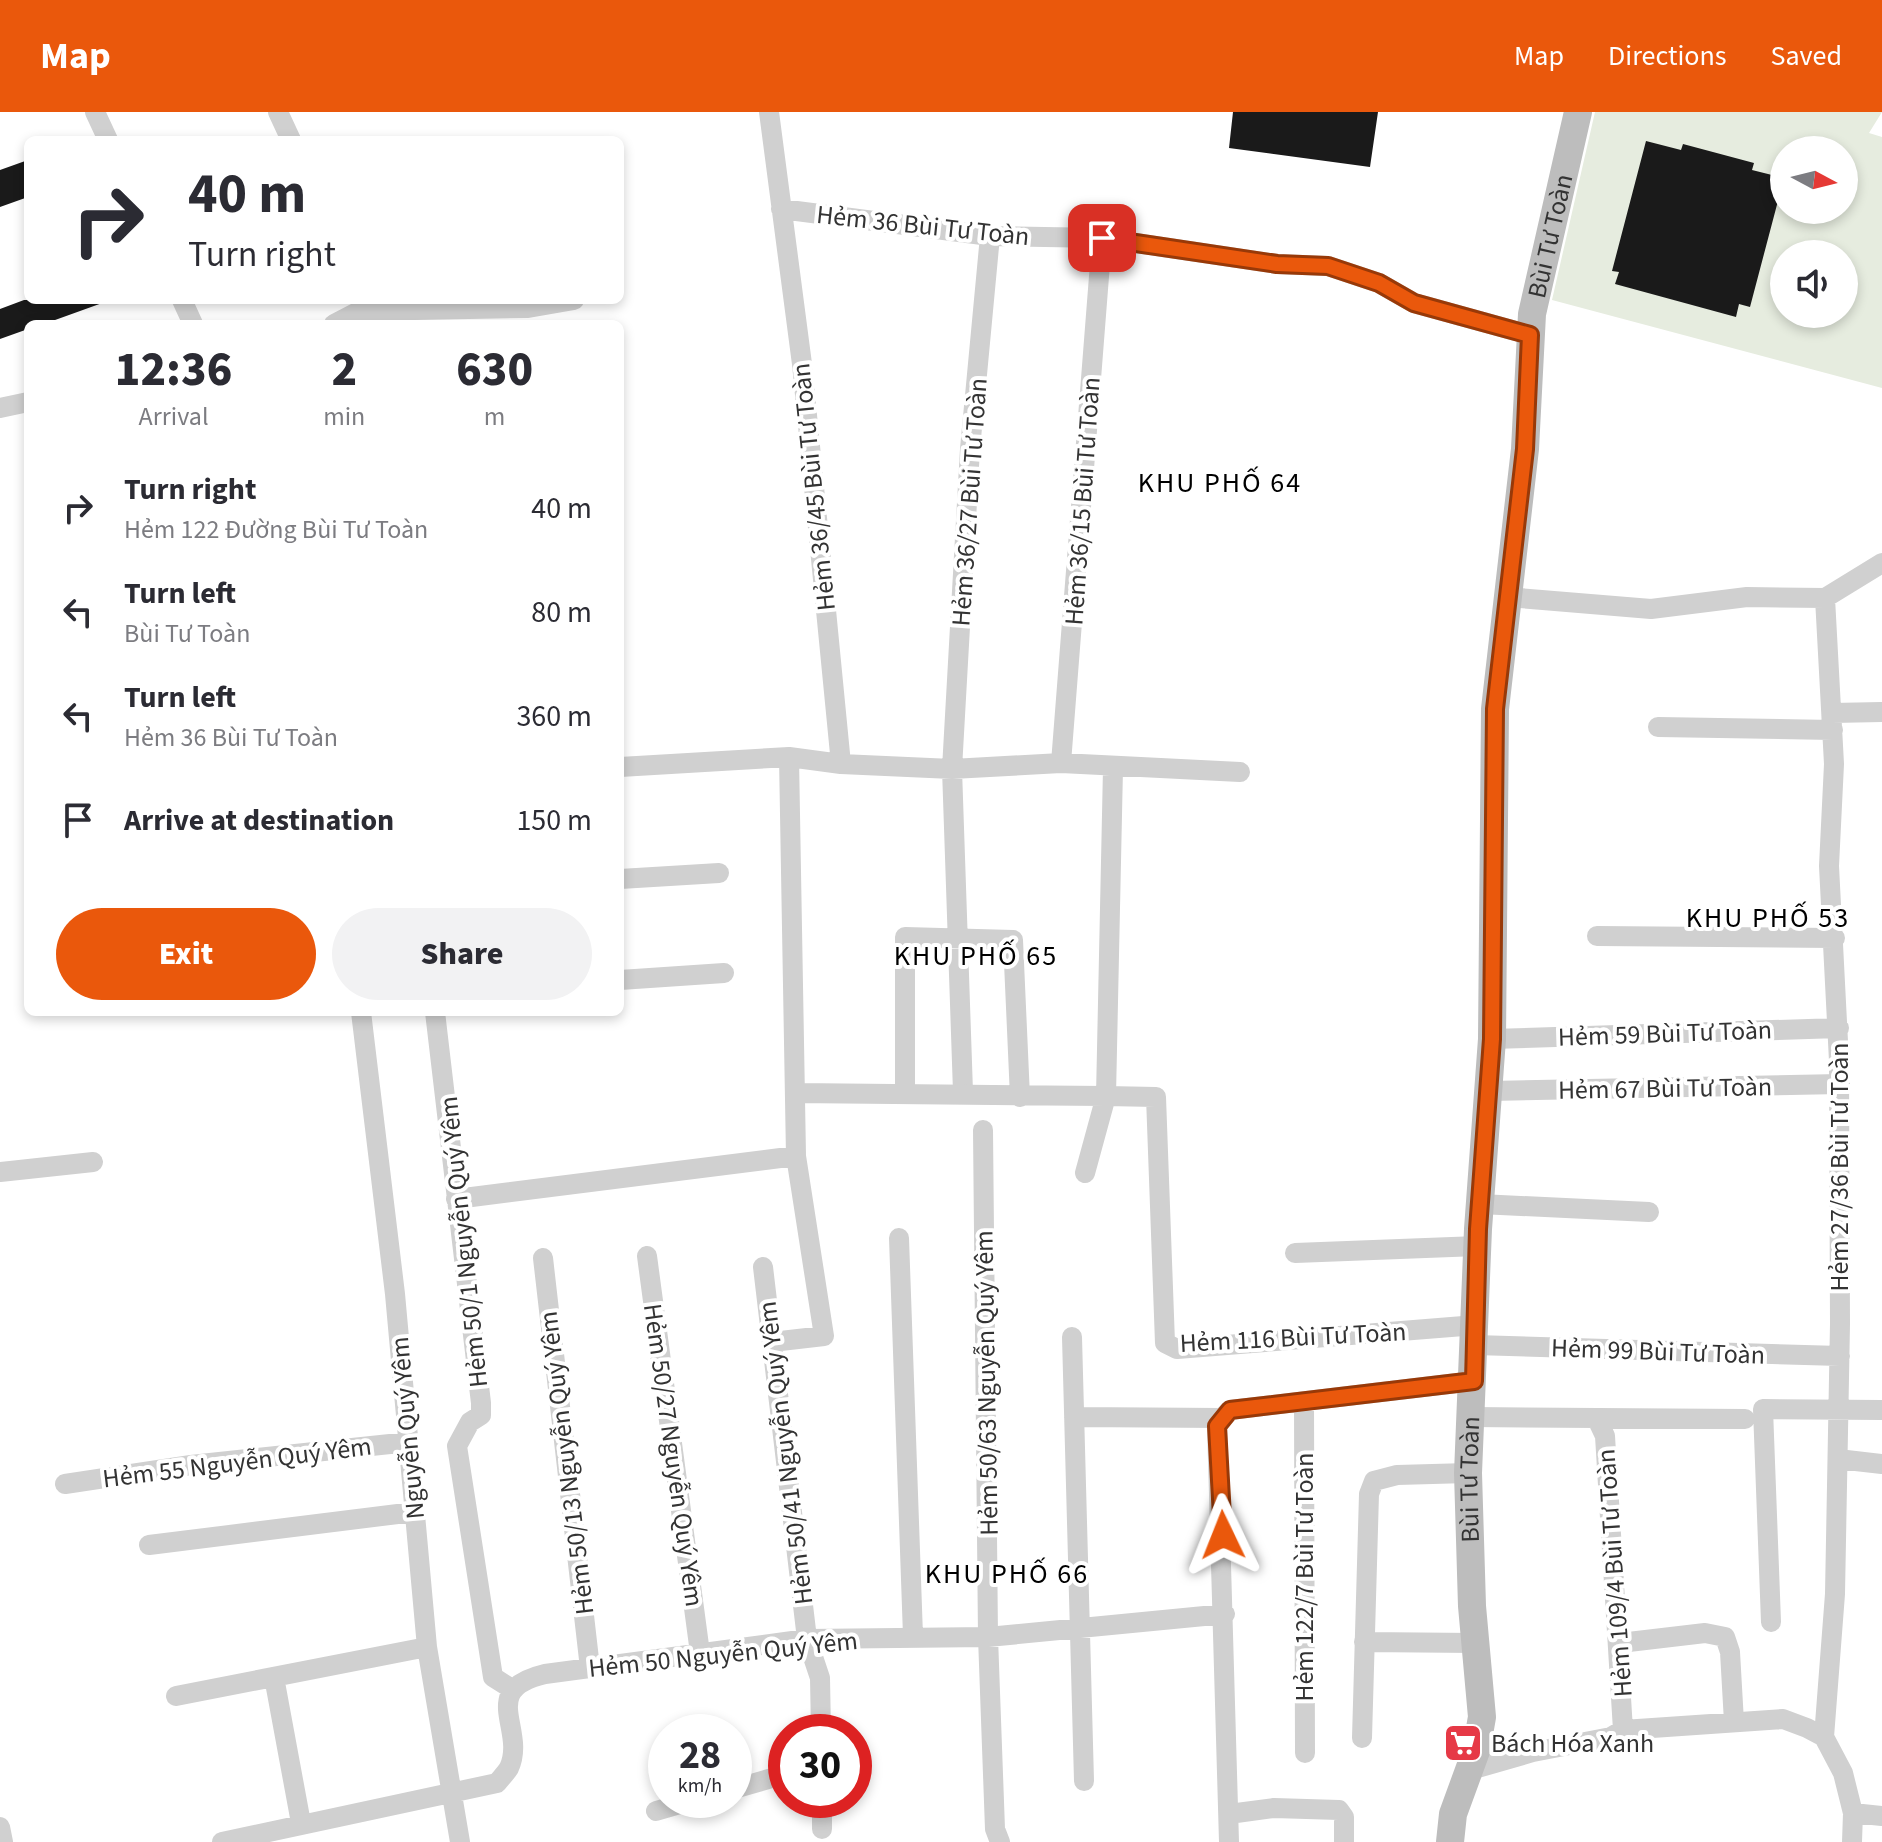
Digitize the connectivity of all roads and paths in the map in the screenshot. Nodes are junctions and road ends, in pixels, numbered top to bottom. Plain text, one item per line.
1 (95, 112) edge
2 (278, 112) edge
3 (769, 112) edge
4 (1578, 112) edge
5 (106, 136) edge
6 (289, 136) edge
7 (781, 209) junction
8 (990, 236) junction
9 (1102, 238) junction
10 (551, 304) edge
11 (361, 312) edge
12 (1530, 335) junction
13 (24, 403) edge
14 (0, 408) edge
15 (1882, 563) edge
16 (1507, 597) junction
17 (1825, 598) junction
18 (1882, 712) edge
19 (1832, 722) junction
20 (1658, 727) dead end
21 (789, 757) junction
22 (1061, 763) junction
23 (841, 764) junction
24 (624, 767) edge
25 (1113, 768) junction
26 (952, 769) junction
27 (1240, 772) dead end
28 (719, 873) dead end
29 (624, 879) edge
30 (1597, 936) dead end
31 (958, 938) junction
32 (1835, 938) junction
33 (724, 973) dead end
34 (624, 980) edge
35 (361, 1016) edge
36 (435, 1016) edge
37 (1839, 1028) junction
38 (1492, 1039) junction
39 (1840, 1084) junction
40 (1490, 1091) junction
41 (963, 1092) junction
42 (795, 1093) junction
43 (905, 1093) junction
44 (1106, 1096) junction
45 (1020, 1097) junction
46 (983, 1130) dead end
47 (796, 1156) junction
48 (93, 1162) dead end
49 (0, 1172) edge
50 (1085, 1173) dead end
51 (456, 1199) junction
52 (1480, 1204) junction
53 (1649, 1212) dead end
54 (899, 1238) dead end
55 (1478, 1246) junction
56 (1295, 1253) dead end
57 (647, 1256) dead end
58 (543, 1258) dead end
59 (763, 1267) dead end
60 (1476, 1335) junction
61 (1072, 1337) dead end
62 (772, 1342) junction
63 (1840, 1356) junction
64 (1474, 1381) junction
65 (1304, 1402) junction
66 (1839, 1410) junction
67 (1882, 1410) edge
68 (1074, 1417) junction
69 (1471, 1417) junction
70 (1222, 1418) junction
71 (1597, 1419) junction
72 (1745, 1419) dead end
73 (409, 1442) junction
74 (1838, 1459) junction
75 (1882, 1464) edge
76 (1468, 1473) junction
77 (65, 1484) dead end
78 (414, 1512) junction
79 (149, 1545) dead end
80 (1225, 1614) junction
81 (1771, 1622) dead end
82 (1079, 1626) junction
83 (913, 1636) junction
84 (988, 1637) junction
85 (807, 1639) junction
86 (1364, 1642) junction
87 (1475, 1643) junction
88 (1620, 1643) junction
89 (427, 1647) junction
90 (700, 1653) junction
91 (590, 1668) junction
92 (274, 1677) junction
93 (512, 1689) junction
94 (176, 1696) dead end
95 (821, 1714) edge
96 (1734, 1722) junction
97 (1623, 1730) junction
98 (1824, 1737) junction
99 (1362, 1738) dead end
100 (1305, 1753) dead end
101 (1467, 1771) junction
102 (1084, 1781) dead end
103 (454, 1795) junction
104 (1853, 1813) junction
105 (1229, 1814) junction
106 (1882, 1816) edge
107 (822, 1818) edge
108 (301, 1823) junction
109 (0, 1827) edge
110 (822, 1829) dead end
111 (3, 1842) edge
112 (222, 1842) edge
113 (460, 1842) edge
114 (1000, 1842) edge
115 (1229, 1842) edge
116 (1344, 1842) edge
117 (1450, 1842) edge
118 (1852, 1842) edge

1 - 5 street
2 - 6 street
3 - 7 street, Hẻm 36/45 Bùi Tư Toàn
4 - 12 street, Bùi Tư Toàn
7 - 8 street, Hẻm 36 Bùi Tư Toàn
7 - 23 street, Hẻm 36/45 Bùi Tư Toàn
8 - 9 street, Hẻm 36 Bùi Tư Toàn
8 - 26 street, Hẻm 36/27 Bùi Tư Toàn
9 - 12 street, Hẻm 36 Bùi Tư Toàn
9 - 22 street, Hẻm 36/15 Bùi Tư Toàn
10 - 11 street
12 - 16 street, Bùi Tư Toàn
13 - 14 street
15 - 17 street
16 - 17 street
16 - 38 street, Bùi Tư Toàn
17 - 19 street, Hẻm 27/36 Bùi Tư Toàn
18 - 19 street
19 - 20 street
19 - 32 street, Hẻm 27/36 Bùi Tư Toàn
21 - 23 street
21 - 24 street
21 - 42 street
22 - 25 street
22 - 26 street
23 - 26 street
25 - 27 street
25 - 44 street
26 - 31 street, Hẻm 36/27 Bùi Tư Toàn
28 - 29 street
30 - 32 street
31 - 41 street, Hẻm 36/27 Bùi Tư Toàn
31 - 43 street
31 - 45 street
32 - 37 street, Hẻm 27/36 Bùi Tư Toàn
33 - 34 street
35 - 73 street, Nguyễn Quý Yêm
36 - 51 street, Hẻm 50/1 Nguyễn Quý Yêm
37 - 38 street, Hẻm 59 Bùi Tư Toàn
37 - 39 street, Hẻm 27/36 Bùi Tư Toàn
38 - 40 street, Bùi Tư Toàn
39 - 40 street, Hẻm 67 Bùi Tư Toàn
39 - 63 street, Hẻm 27/36 Bùi Tư Toàn
40 - 52 street, Bùi Tư Toàn
41 - 43 street
41 - 45 street
42 - 43 street
42 - 47 street
44 - 45 street
44 - 50 street
44 - 60 street, Hẻm 116 Bùi Tư Toàn
46 - 84 street, Hẻm 50/63 Nguyễn Quý Yêm
47 - 51 street
47 - 62 street
48 - 49 street
51 - 93 street, Hẻm 50/1 Nguyễn Quý Yêm
52 - 53 street
52 - 55 street, Bùi Tư Toàn
54 - 83 street
55 - 56 street
55 - 60 street, Bùi Tư Toàn
57 - 90 street, Hẻm 50/27 Nguyễn Quý Yêm
58 - 91 street, Hẻm 50/13 Nguyễn Quý Yêm
59 - 62 street, Hẻm 50/41 Nguyễn Quý Yêm
60 - 63 street, Hẻm 99 Bùi Tư Toàn
60 - 64 street, Bùi Tư Toàn
61 - 68 street
62 - 85 street, Hẻm 50/41 Nguyễn Quý Yêm
63 - 66 street, Hẻm 27/36 Bùi Tư Toàn
64 - 65 street
64 - 69 street, Bùi Tư Toàn
65 - 70 street
65 - 100 street, Hẻm 122/7 Bùi Tư Toàn
66 - 67 street
66 - 74 street, Hẻm 27/36 Bùi Tư Toàn
66 - 81 street
68 - 70 street
68 - 82 street
69 - 71 street
69 - 76 street, Bùi Tư Toàn
70 - 80 street
71 - 72 street
71 - 88 street, Hẻm 109/4 Bùi Tư Toàn
73 - 77 street, Hẻm 55 Nguyễn Quý Yêm
73 - 78 street, Nguyễn Quý Yêm
74 - 75 street
74 - 98 street, Hẻm 27/36 Bùi Tư Toàn
76 - 86 street
76 - 87 street, Bùi Tư Toàn
78 - 79 street
78 - 89 street, Nguyễn Quý Yêm
80 - 82 street, Hẻm 50 Nguyễn Quý Yêm
80 - 105 street
82 - 84 street, Hẻm 50 Nguyễn Quý Yêm
82 - 102 street
83 - 84 street, Hẻm 50 Nguyễn Quý Yêm
83 - 85 street, Hẻm 50 Nguyễn Quý Yêm
84 - 114 street, Hẻm 50/63 Nguyễn Quý Yêm
85 - 90 street, Hẻm 50 Nguyễn Quý Yêm
85 - 95 street, Hẻm 50/41 Nguyễn Quý Yêm
86 - 87 street
86 - 99 street
87 - 101 street, Bùi Tư Toàn
88 - 96 street
88 - 97 street, Hẻm 109/4 Bùi Tư Toàn
89 - 92 street
89 - 103 street, Nguyễn Quý Yêm
90 - 91 street, Hẻm 50 Nguyễn Quý Yêm
91 - 93 street, Hẻm 50 Nguyễn Quý Yêm
92 - 94 street
92 - 108 street
93 - 103 street
96 - 97 street
96 - 98 street
97 - 101 street
98 - 104 street
101 - 117 street, Bùi Tư Toàn
103 - 108 street
103 - 113 street, Nguyễn Quý Yêm
104 - 106 street
104 - 118 street
105 - 115 street
105 - 116 street
107 - 110 street
108 - 112 street
109 - 111 street

